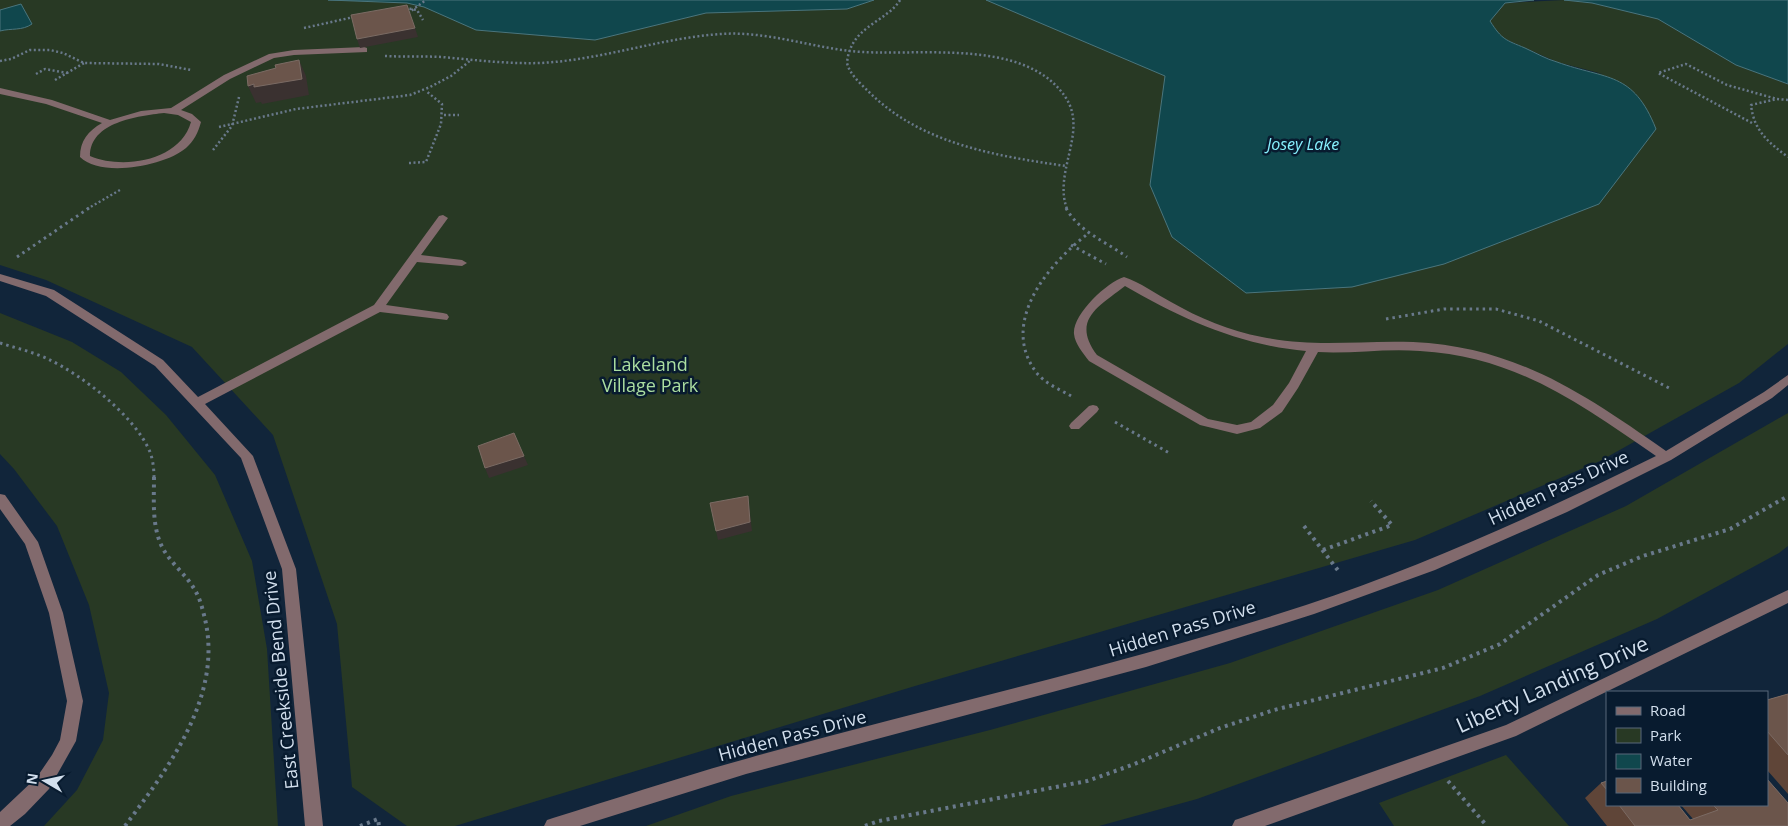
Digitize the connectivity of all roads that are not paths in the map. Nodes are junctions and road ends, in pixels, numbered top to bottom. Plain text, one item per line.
1 (364, 50) road end
2 (0, 91) edge
3 (173, 111) junction
4 (110, 123) junction
5 (443, 218) dead end
6 (414, 258) junction
7 (462, 263) dead end
8 (0, 277) edge
9 (378, 308) junction
10 (443, 316) dead end
11 (1314, 348) junction
12 (1788, 379) edge
13 (197, 403) junction
14 (1093, 409) dead end
15 (1075, 426) dead end
16 (1666, 457) junction
17 (0, 499) edge
18 (1788, 596) edge
19 (0, 823) edge
20 (314, 826) edge
21 (553, 826) edge
22 (1241, 826) edge

1 - 3 street
2 - 4 street
3 - 4 street
3 - 4 street
5 - 6 street
6 - 7 street
6 - 9 street
8 - 13 street, East Creekside Bend Drive
9 - 10 street
9 - 13 street
11 - 11 street
11 - 16 street
12 - 16 street, Hidden Pass Drive
13 - 20 street, East Creekside Bend Drive
14 - 15 street
16 - 21 street, Hidden Pass Drive
17 - 19 street
18 - 22 street, Liberty Landing Drive

